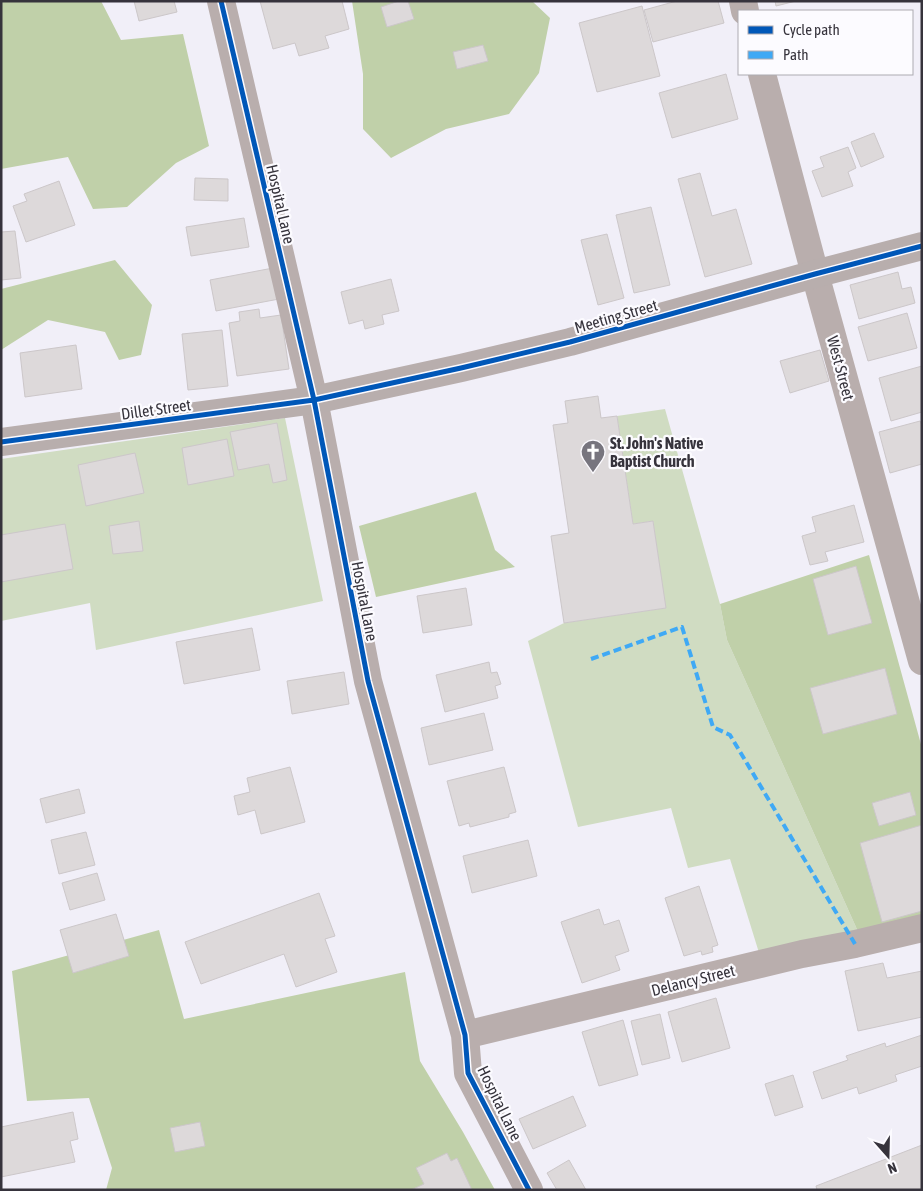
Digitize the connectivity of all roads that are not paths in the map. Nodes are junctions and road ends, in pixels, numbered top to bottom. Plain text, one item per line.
1 (221, 1) edge
2 (762, 75) edge
3 (922, 246) edge
4 (815, 274) junction
5 (314, 400) junction
6 (1, 442) edge
7 (922, 661) edge
8 (922, 928) edge
9 (465, 1035) junction
10 (529, 1190) edge

1 - 5 street, Hospital Lane
2 - 4 street, West Street
3 - 4 street, Meeting Street
4 - 5 street, Meeting Street
4 - 7 street, West Street
5 - 6 street, Dillet Street
5 - 9 street, Hospital Lane
8 - 9 street, Delancy Street
9 - 10 street, Hospital Lane

